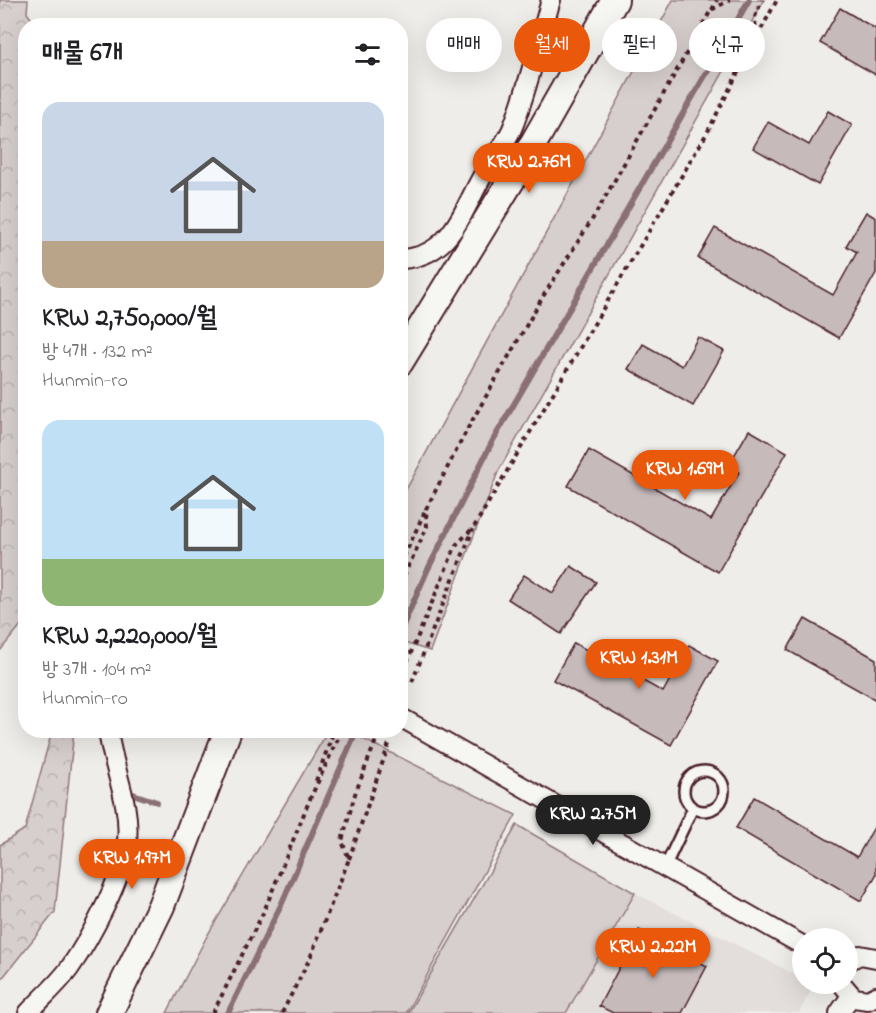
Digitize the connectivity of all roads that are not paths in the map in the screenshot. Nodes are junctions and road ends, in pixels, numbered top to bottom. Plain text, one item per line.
1 (551, 0) edge
2 (615, 0) edge
3 (408, 258) edge
4 (408, 349) edge
5 (408, 722) edge
6 (110, 738) edge
7 (225, 738) edge
8 (693, 808) junction
9 (665, 867) junction
10 (792, 939) edge
11 (858, 956) edge
12 (876, 958) edge
13 (845, 994) edge
14 (853, 994) edge
15 (876, 996) edge
16 (27, 1013) edge
17 (109, 1013) edge
18 (839, 1013) edge

1 - 3 street
2 - 4 street
5 - 9 street
6 - 16 street
7 - 17 street
8 - 8 lane
8 - 9 lane
9 - 10 street
11 - 12 street
13 - 18 street
14 - 15 street

